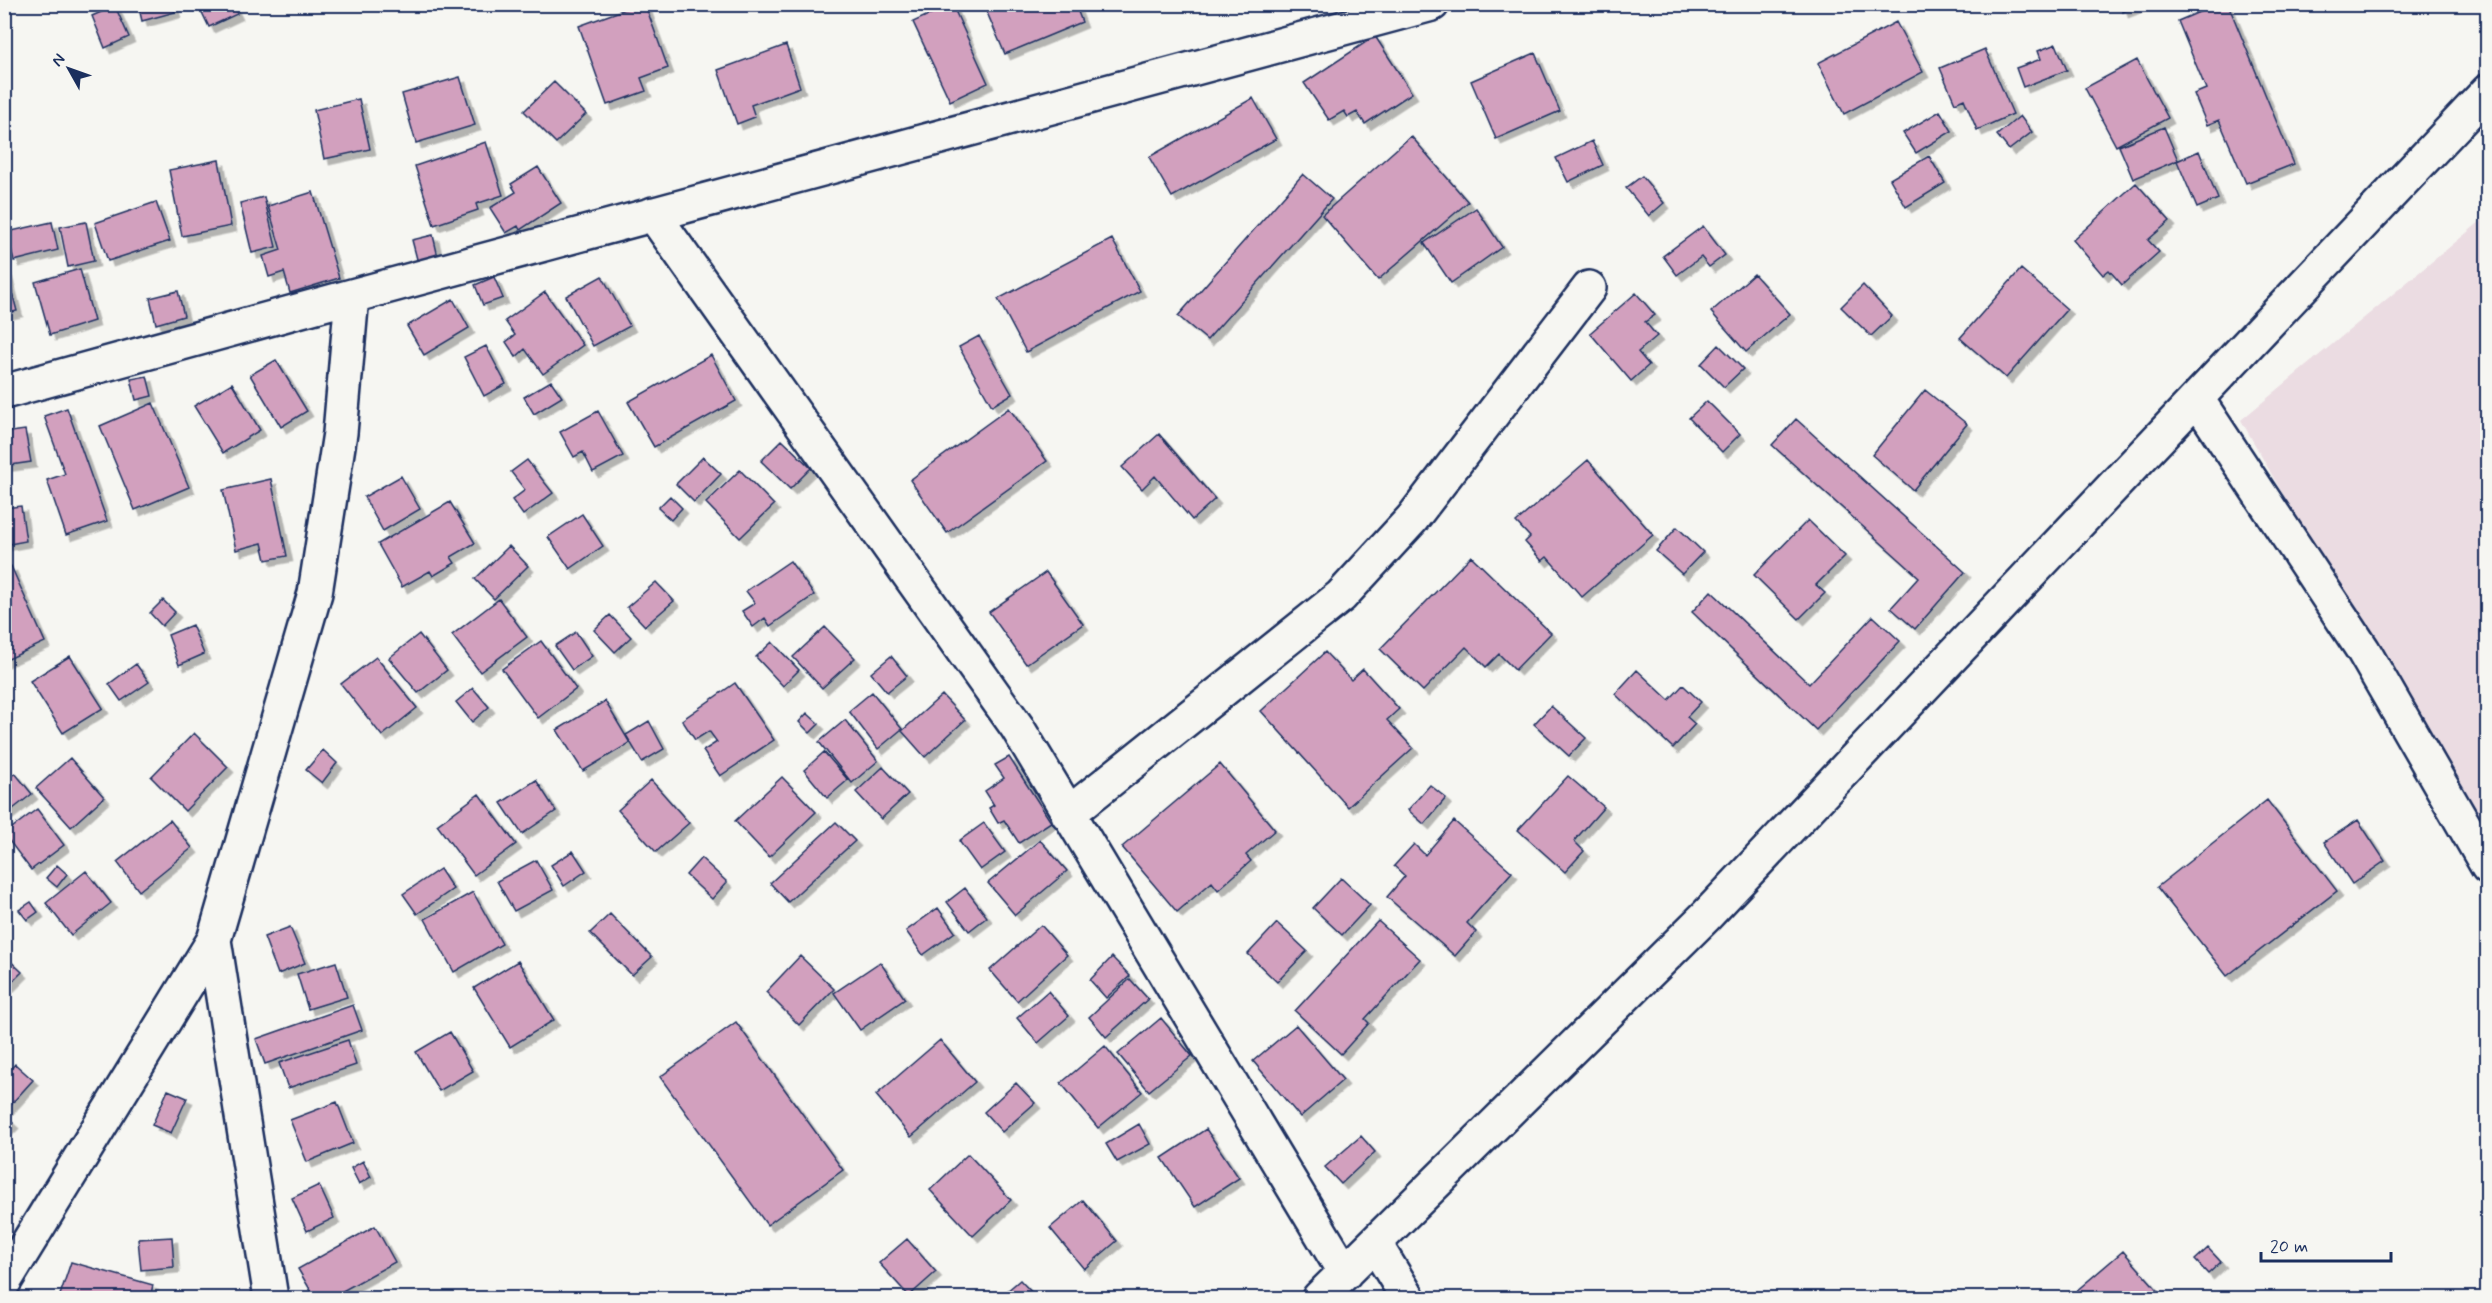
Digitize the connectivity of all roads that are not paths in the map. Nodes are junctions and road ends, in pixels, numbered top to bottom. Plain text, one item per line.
1 (1432, 4) edge
2 (2487, 91) edge
3 (653, 214) junction
4 (1589, 288) dead end
5 (352, 296) junction
6 (4, 392) edge
7 (2197, 399) junction
8 (1068, 814) junction
9 (2487, 867) edge
10 (214, 940) junction
11 (1375, 1244) junction
12 (1346, 1273) junction
13 (4, 1282) edge
14 (270, 1299) edge
15 (1319, 1299) edge
16 (1408, 1299) edge

1 - 3 street
2 - 7 street
3 - 5 street
3 - 8 street
4 - 8 street
5 - 6 street
5 - 10 street
7 - 9 street
7 - 11 street
8 - 12 street
10 - 13 street
10 - 14 street
11 - 12 street
11 - 16 street
12 - 15 street

